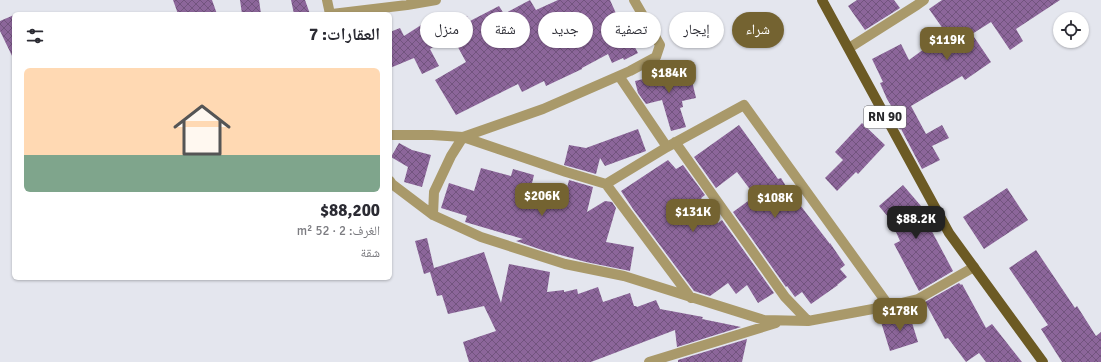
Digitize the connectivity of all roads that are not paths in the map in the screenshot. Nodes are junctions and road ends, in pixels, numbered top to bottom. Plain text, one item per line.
1 (327, 0) edge
2 (436, 0) edge
3 (634, 0) edge
4 (822, 0) edge
5 (924, 0) edge
6 (330, 12) edge
7 (348, 12) edge
8 (849, 48) junction
9 (619, 76) junction
10 (392, 134) edge
11 (464, 137) junction
12 (671, 145) junction
13 (392, 184) edge
14 (606, 184) junction
15 (433, 215) junction
16 (974, 268) junction
17 (691, 298) junction
18 (889, 306) junction
19 (785, 320) junction
20 (808, 321) junction
21 (649, 362) edge
22 (1043, 362) edge

1 - 6 street
2 - 7 street
3 - 9 street
4 - 8 main road, RN 90
5 - 8 street
8 - 16 main road, RN 90
9 - 11 street
9 - 12 street
10 - 11 street
11 - 14 street
11 - 15 street
12 - 14 street
12 - 18 street
12 - 20 street
13 - 15 street
14 - 17 street
15 - 17 street
16 - 18 street
16 - 22 main road, RN 90
17 - 19 street
18 - 20 street
19 - 20 street
19 - 21 street

